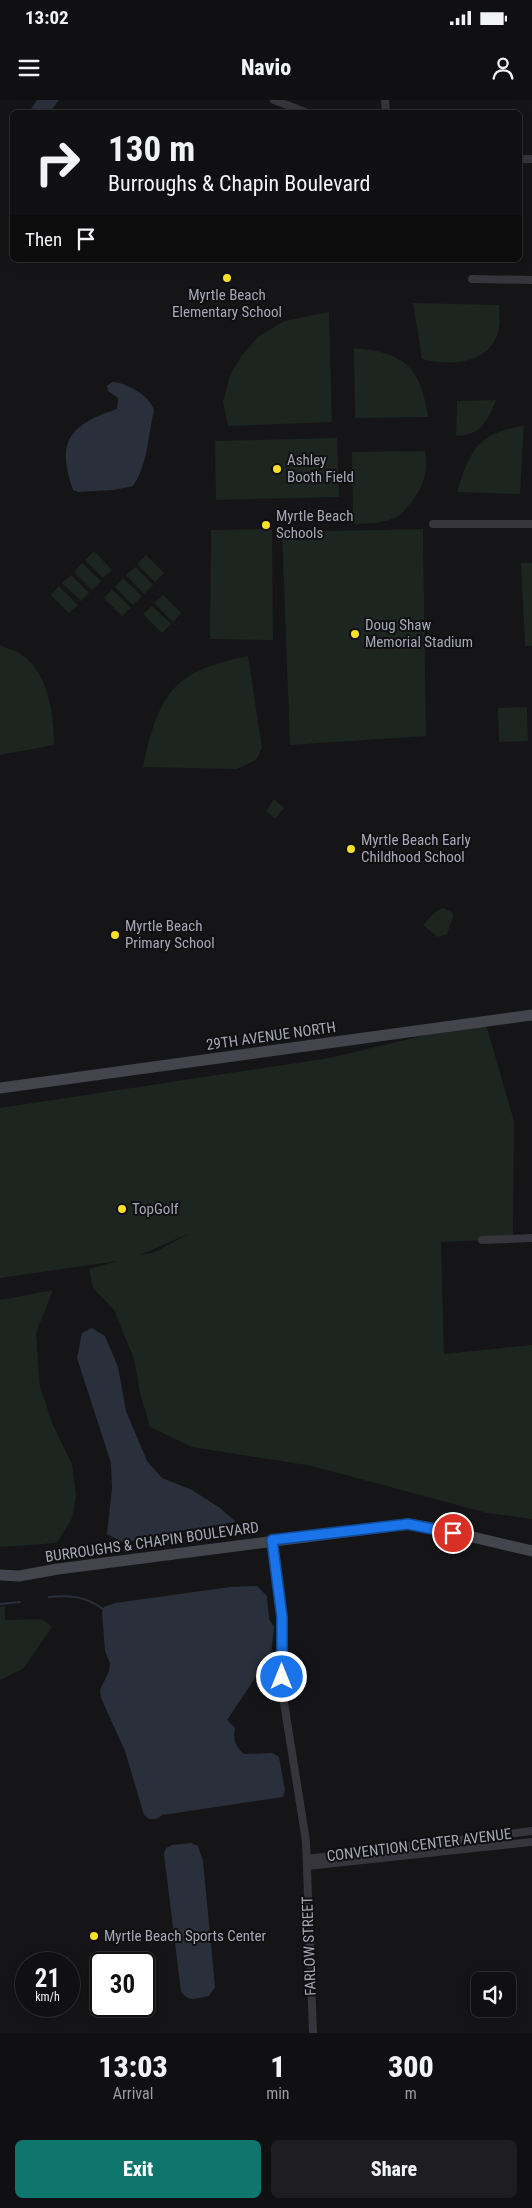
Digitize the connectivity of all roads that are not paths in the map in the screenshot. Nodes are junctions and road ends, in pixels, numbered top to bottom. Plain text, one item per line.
1 (274, 100) edge
2 (300, 110) edge
3 (472, 279) dead end
4 (532, 280) edge
5 (433, 524) dead end
6 (532, 524) edge
7 (532, 1014) edge
8 (0, 1089) edge
9 (532, 1238) edge
10 (482, 1240) dead end
11 (272, 1540) junction
12 (532, 1544) edge
13 (516, 1547) junction
14 (532, 1551) edge
15 (0, 1575) edge
16 (532, 1831) edge
17 (532, 1842) edge
18 (307, 1863) junction
19 (313, 2033) edge

1 - 2 street
3 - 4 street
5 - 6 street
7 - 8 street, 29TH AVENUE NORTH
9 - 10 street
11 - 13 street, BURROUGHS & CHAPIN BOULEVARD
11 - 15 street, BURROUGHS & CHAPIN BOULEVARD
11 - 18 street, FARLOW STREET
12 - 13 street, BURROUGHS & CHAPIN BOULEVARD
13 - 14 street, BURROUGHS & CHAPIN BOULEVARD
16 - 18 street, CONVENTION CENTER AVENUE
17 - 18 street, CONVENTION CENTER AVENUE
18 - 19 street, FARLOW STREET

